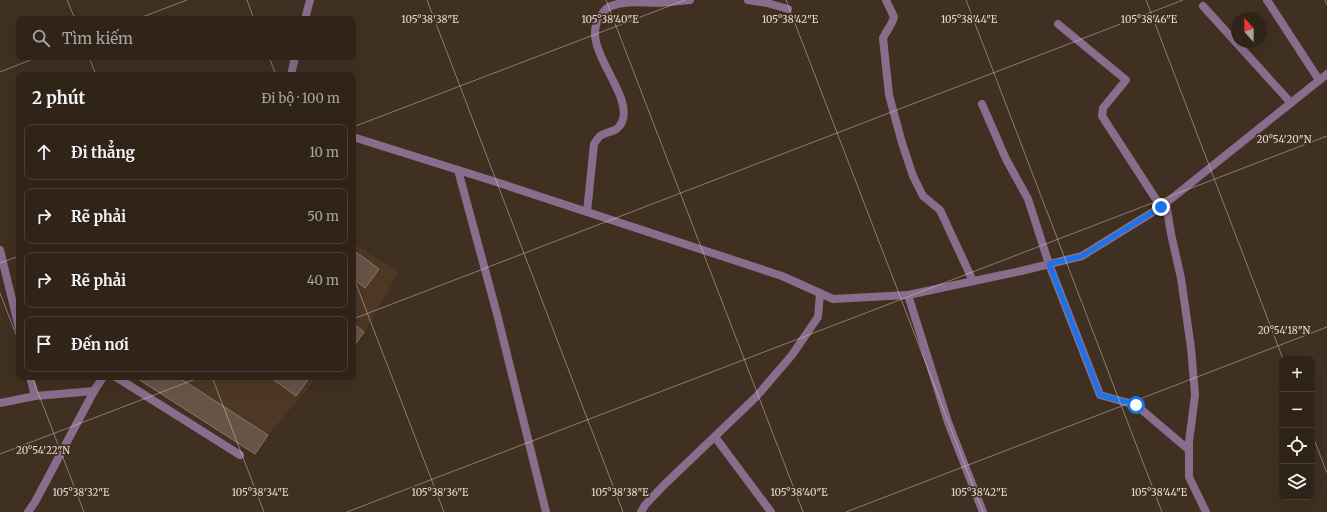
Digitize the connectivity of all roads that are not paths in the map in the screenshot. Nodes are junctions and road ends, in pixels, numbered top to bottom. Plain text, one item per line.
1 (310, 0) edge
2 (690, 0) edge
3 (748, 0) edge
4 (886, 0) edge
5 (1267, 0) edge
6 (1203, 6) dead end
7 (788, 9) dead end
8 (306, 16) edge
9 (1058, 24) dead end
10 (294, 60) edge
11 (292, 72) edge
12 (1327, 74) edge
13 (1319, 80) junction
14 (1291, 103) junction
15 (982, 104) dead end
16 (356, 138) edge
17 (458, 170) junction
18 (1164, 205) junction
19 (587, 212) junction
20 (0, 250) edge
21 (1049, 264) junction
22 (973, 281) junction
23 (820, 294) junction
24 (908, 296) junction
25 (16, 316) edge
26 (31, 380) edge
27 (101, 380) edge
28 (121, 380) edge
29 (94, 391) junction
30 (35, 396) junction
31 (0, 403) edge
32 (715, 437) junction
33 (1189, 450) junction
34 (240, 455) dead end
35 (28, 512) edge
36 (546, 512) edge
37 (641, 512) edge
38 (771, 512) edge
39 (983, 512) edge
40 (1206, 512) edge

1 - 8 street
2 - 19 street
3 - 7 street
4 - 22 street
5 - 13 street
6 - 14 street
9 - 18 street
10 - 11 street
12 - 13 street
13 - 14 street
14 - 18 street
15 - 21 street
16 - 17 street
17 - 19 street
17 - 36 street
18 - 21 street
18 - 33 street
19 - 23 street
20 - 25 street
21 - 22 street
21 - 33 street
22 - 24 street
23 - 24 street
23 - 32 street
24 - 39 street
26 - 30 street
27 - 29 street
28 - 34 street
29 - 30 street
29 - 35 street
30 - 31 street
32 - 37 street
32 - 38 street
33 - 40 street

